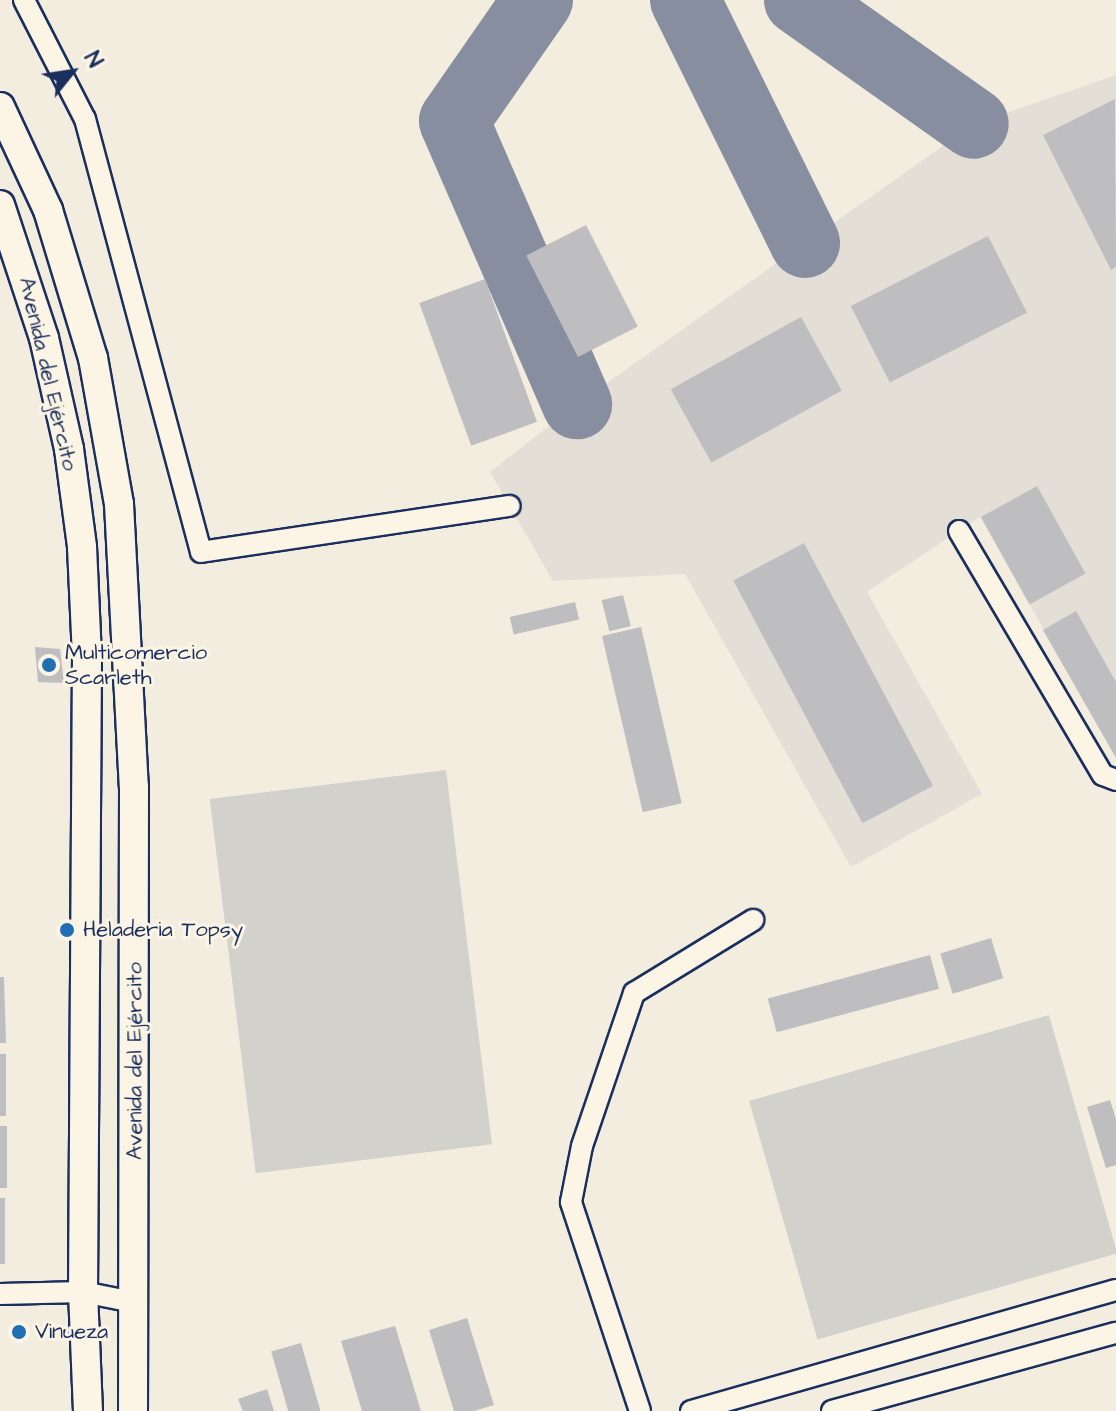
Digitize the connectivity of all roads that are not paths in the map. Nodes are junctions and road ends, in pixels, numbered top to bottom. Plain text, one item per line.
1 (24, 0) edge
2 (0, 107) edge
3 (0, 205) edge
4 (510, 506) dead end
5 (959, 531) dead end
6 (1116, 780) edge
7 (753, 920) dead end
8 (1116, 1290) edge
9 (83, 1292) junction
10 (0, 1294) edge
11 (133, 1302) junction
12 (1116, 1333) edge
13 (861, 1406) edge
14 (88, 1411) edge
15 (133, 1411) edge
16 (640, 1411) edge
17 (691, 1411) edge
18 (832, 1411) edge

1 - 4 street
2 - 11 main road, Avenida del Ejército
3 - 9 main road, Avenida del Ejército
5 - 6 street
7 - 16 street
8 - 17 street
9 - 10 street
9 - 11 street
9 - 14 main road, Avenida del Ejército
11 - 15 main road, Avenida del Ejército
12 - 13 street
13 - 18 street

